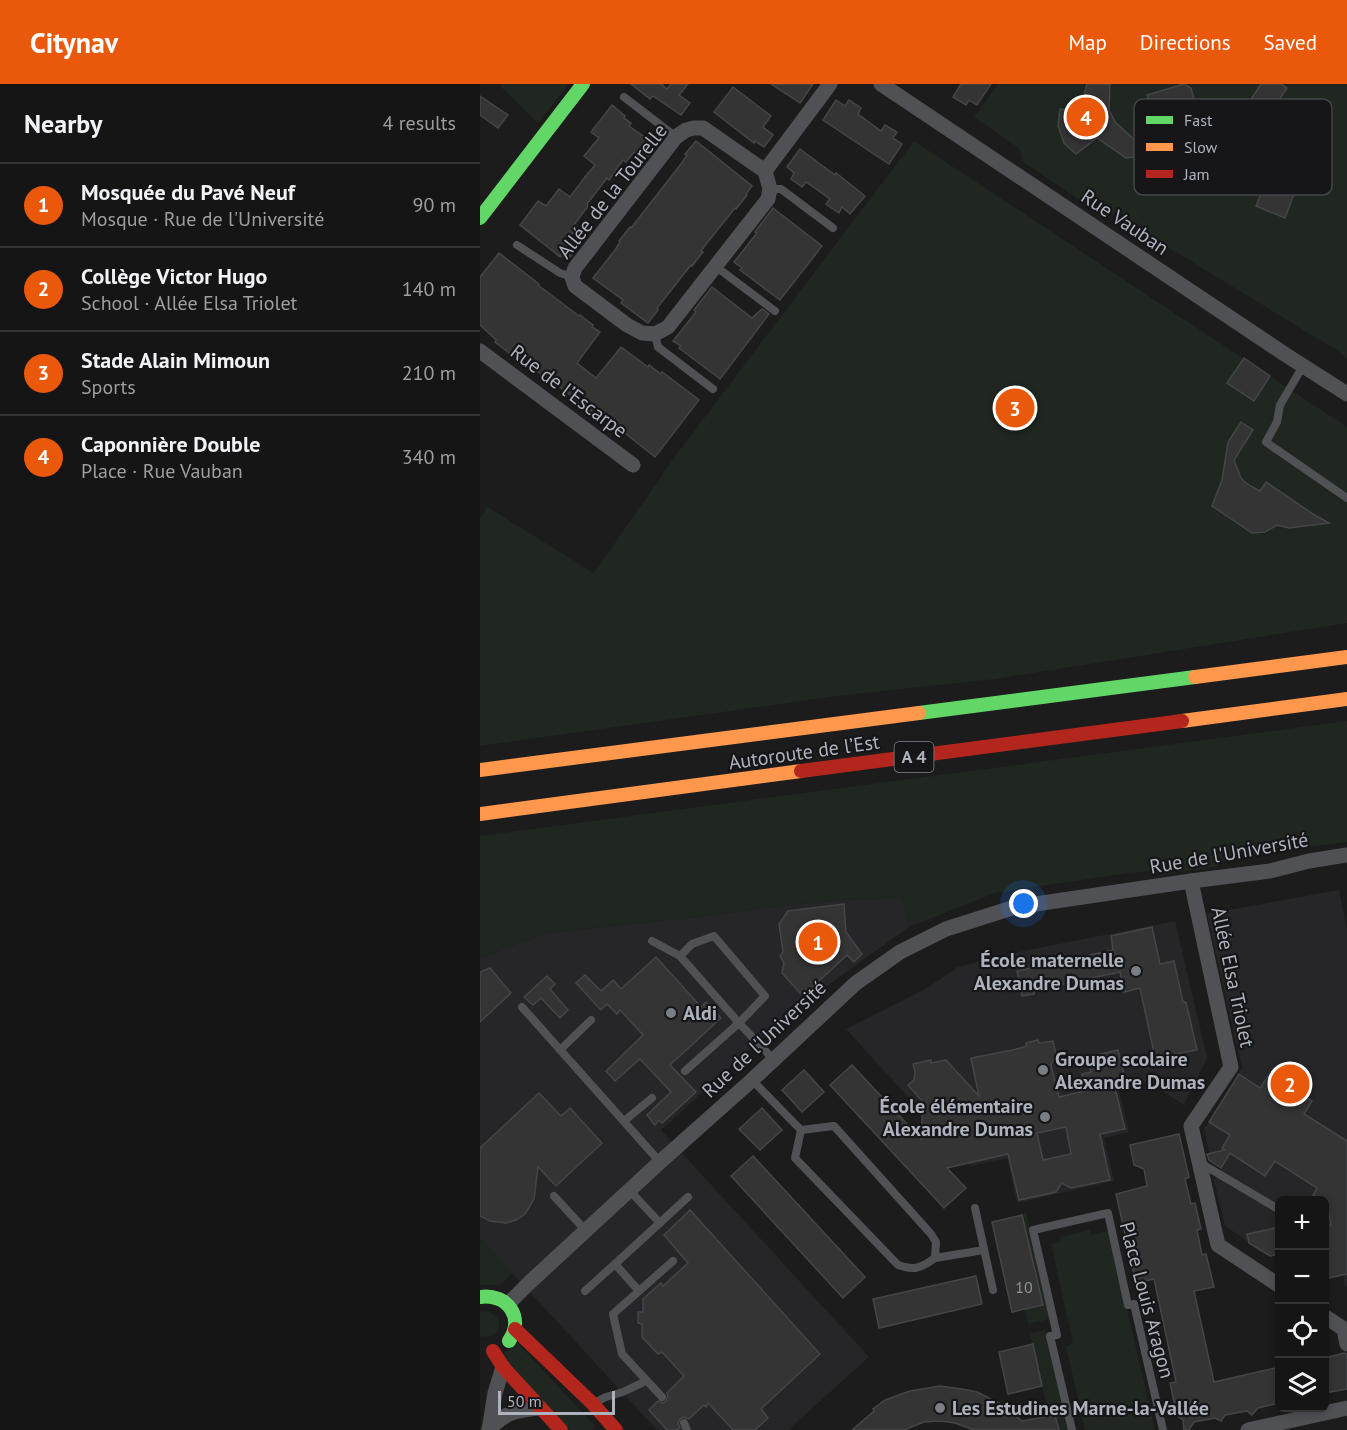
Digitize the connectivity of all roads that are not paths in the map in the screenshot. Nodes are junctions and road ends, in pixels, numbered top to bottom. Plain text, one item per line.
1 (583, 84) edge
2 (830, 84) edge
3 (881, 84) edge
4 (624, 97) dead end
5 (676, 137) junction
6 (765, 171) junction
7 (770, 189) junction
8 (480, 218) edge
9 (833, 228) dead end
10 (517, 245) dead end
11 (715, 266) junction
12 (572, 277) junction
13 (775, 310) dead end
14 (655, 334) junction
15 (480, 351) edge
16 (1303, 366) junction
17 (712, 389) dead end
18 (1347, 394) edge
19 (633, 465) dead end
20 (1347, 498) edge
21 (1347, 657) edge
22 (1347, 699) edge
23 (480, 770) edge
24 (480, 814) edge
25 (1347, 855) edge
26 (1191, 881) junction
27 (652, 941) dead end
28 (680, 956) junction
29 (522, 1007) dead end
30 (591, 1020) dead end
31 (739, 1023) junction
32 (560, 1050) junction
33 (774, 1060) junction
34 (685, 1071) dead end
35 (752, 1080) junction
36 (652, 1098) dead end
37 (624, 1122) junction
38 (801, 1130) junction
39 (660, 1162) junction
40 (1198, 1162) junction
41 (630, 1191) junction
42 (554, 1196) dead end
43 (688, 1197) dead end
44 (1275, 1207) edge
45 (975, 1208) dead end
46 (660, 1223) junction
47 (586, 1231) junction
48 (984, 1250) junction
49 (935, 1258) junction
50 (673, 1261) dead end
51 (615, 1264) junction
52 (1275, 1283) edge
53 (993, 1290) dead end
54 (639, 1291) junction
55 (585, 1292) dead end
56 (480, 1297) edge
57 (508, 1304) junction
58 (1329, 1319) edge
59 (515, 1329) junction
60 (1347, 1344) edge
61 (487, 1351) edge
62 (503, 1367) junction
63 (646, 1381) junction
64 (662, 1397) dead end
65 (592, 1404) junction
66 (540, 1408) junction
67 (1347, 1408) edge
68 (489, 1430) edge
69 (561, 1430) edge
70 (616, 1430) edge
71 (1072, 1430) edge
72 (1162, 1430) edge
73 (1248, 1430) edge

1 - 8 main road
2 - 6 street
3 - 16 street, Rue Vauban
4 - 5 lane
5 - 6 street, Allée de la Tourelle
5 - 12 street, Allée de la Tourelle
6 - 7 street
7 - 9 lane
7 - 11 street
10 - 12 lane
11 - 13 lane
11 - 14 street
12 - 14 street, Allée de la Tourelle
14 - 17 lane
15 - 19 street, Rue de l’Escarpe
16 - 18 street, Rue Vauban
16 - 20 lane
21 - 23 main road, Autoroute de l’Est / A 4
22 - 24 main road, Autoroute de l’Est / A 4
25 - 26 street, Rue de l'Université
26 - 33 street, Rue de l'Université
26 - 40 street, Allée Elsa Triolet
27 - 28 lane
28 - 31 lane
28 - 31 lane
29 - 32 lane
30 - 32 lane
31 - 33 lane
31 - 34 lane
32 - 37 lane
33 - 35 street, Rue de l'Université
35 - 38 lane
35 - 39 street, Rue de l'Université
36 - 37 lane
37 - 39 lane
38 - 49 lane
38 - 49 lane
39 - 41 street, Rue de l'Université
40 - 44 lane
40 - 52 street, Allée Elsa Triolet
41 - 46 lane
41 - 47 street, Rue de l'Université
42 - 47 lane
43 - 46 lane
45 - 48 lane
46 - 51 lane
47 - 57 street, Rue de l'Université
48 - 49 lane
48 - 53 lane
50 - 54 lane
51 - 54 lane
51 - 55 lane
54 - 63 lane
56 - 57 main road
57 - 59 main road
58 - 60 street
59 - 61 main road
59 - 65 main road
61 - 62 main road
62 - 66 main road
62 - 68 street
63 - 64 lane
63 - 65 lane
65 - 70 main road
66 - 68 street
66 - 69 main road
67 - 73 street
71 - 72 lane, Place Louis Aragon

